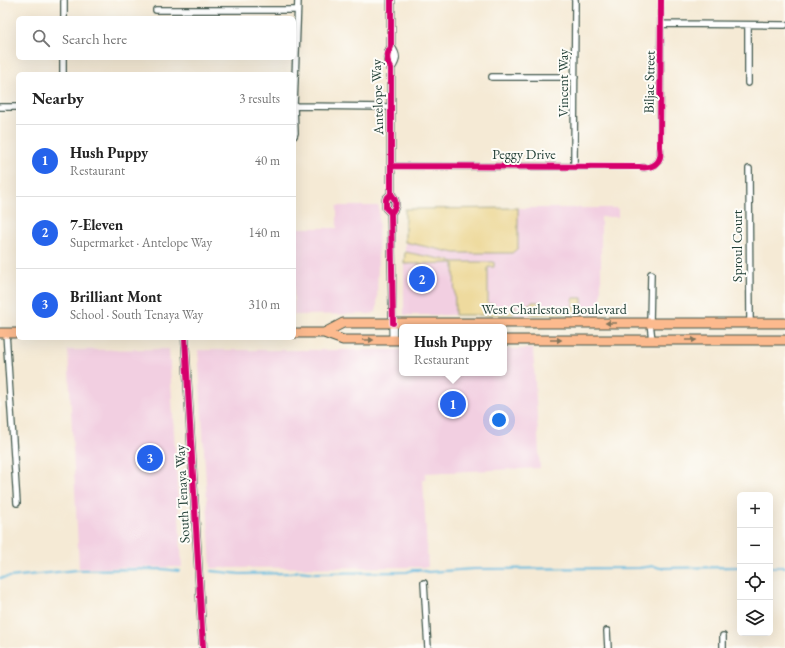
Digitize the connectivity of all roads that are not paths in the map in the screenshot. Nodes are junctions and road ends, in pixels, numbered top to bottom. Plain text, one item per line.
1 (64, 0) edge
2 (298, 0) edge
3 (391, 0) edge
4 (575, 0) edge
5 (661, 0) edge
6 (156, 10) dead end
7 (298, 10) junction
8 (64, 16) edge
9 (661, 24) junction
10 (748, 25) junction
11 (785, 25) edge
12 (296, 58) edge
13 (63, 60) edge
14 (296, 60) edge
15 (63, 72) edge
16 (295, 72) edge
17 (492, 77) dead end
18 (575, 77) junction
19 (748, 83) dead end
20 (296, 106) edge
21 (0, 107) edge
22 (16, 107) edge
23 (391, 107) junction
24 (657, 163) joint
25 (391, 166) junction
26 (574, 166) junction
27 (748, 169) dead end
28 (651, 274) dead end
29 (393, 323) junction
30 (650, 323) junction
31 (750, 323) junction
32 (785, 323) edge
33 (3, 333) edge
34 (16, 333) edge
35 (296, 333) edge
36 (324, 333) junction
37 (185, 340) edge
38 (398, 340) edge
39 (507, 340) edge
40 (652, 340) junction
41 (785, 340) edge
42 (17, 503) dead end
43 (424, 583) dead end
44 (607, 631) dead end
45 (723, 636) dead end
46 (203, 648) edge
47 (428, 648) edge
48 (608, 648) edge
49 (723, 648) edge

1 - 8 street
2 - 7 street
3 - 23 street, Antelope Way
4 - 18 street, Vincent Way
5 - 9 street, Biljac Street
6 - 7 street
7 - 12 street
9 - 10 street
9 - 24 street, Biljac Street
10 - 11 street
10 - 19 street
13 - 15 street
14 - 16 street
17 - 18 street
18 - 26 street, Vincent Way
20 - 23 street
21 - 22 street
23 - 25 street, Antelope Way
24 - 26 street, Peggy Drive
25 - 26 street, Peggy Drive
25 - 29 street, Antelope Way
27 - 31 street, Sproul Court
28 - 30 street
30 -> 29 main road, West Charleston Boulevard
29 - 36 main road, West Charleston Boulevard
29 - 38 street, Antelope Way
30 - 31 main road, West Charleston Boulevard
30 - 40 street
31 - 32 main road, West Charleston Boulevard
33 - 34 main road
33 - 42 street
35 - 36 main road, West Charleston Boulevard
36 -> 38 main road, West Charleston Boulevard
37 - 46 street, South Tenaya Way
39 -> 40 main road
40 -> 41 main road
43 - 47 street
44 - 48 street
45 - 49 street

